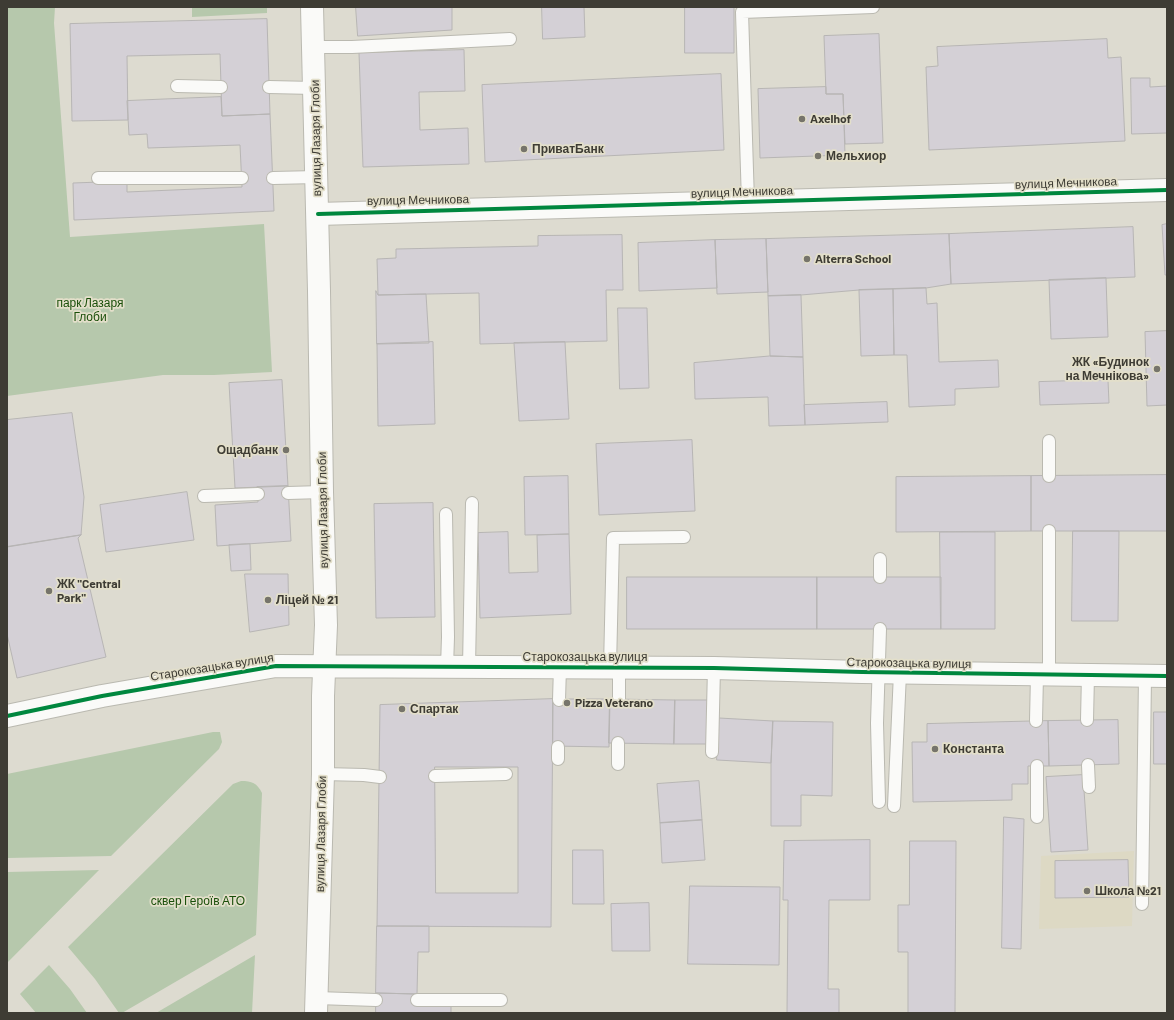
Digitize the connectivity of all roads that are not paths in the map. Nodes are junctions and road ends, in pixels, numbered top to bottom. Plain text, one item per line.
1 (312, 7) edge
2 (873, 7) edge
3 (510, 39) dead end
4 (313, 48) junction
5 (177, 86) dead end
6 (221, 87) dead end
7 (269, 87) dead end
8 (314, 88) junction
9 (98, 178) dead end
10 (242, 178) dead end
11 (273, 178) dead end
12 (317, 178) junction
13 (1167, 190) edge
14 (748, 202) junction
15 (318, 214) junction
16 (1049, 441) dead end
17 (1049, 476) dead end
18 (322, 492) junction
19 (288, 493) dead end
20 (258, 494) dead end
21 (204, 496) dead end
22 (472, 503) dead end
23 (446, 514) dead end
24 (1049, 531) dead end
25 (684, 537) dead end
26 (880, 559) dead end
27 (880, 577) dead end
28 (880, 630) dead end
29 (324, 666) junction
30 (447, 667) junction
31 (468, 667) junction
32 (560, 667) junction
33 (615, 667) junction
34 (714, 668) junction
35 (889, 673) junction
36 (1043, 674) junction
37 (1088, 675) junction
38 (1145, 676) junction
39 (1167, 676) edge
40 (619, 699) dead end
41 (559, 700) dead end
42 (8, 713) edge
43 (1088, 720) dead end
44 (1036, 721) dead end
45 (618, 743) dead end
46 (712, 752) dead end
47 (618, 764) dead end
48 (1088, 765) dead end
49 (1037, 766) dead end
50 (323, 774) junction
51 (506, 774) dead end
52 (435, 776) dead end
53 (380, 777) dead end
54 (1088, 787) dead end
55 (879, 802) dead end
56 (894, 806) dead end
57 (1037, 817) dead end
58 (1142, 904) dead end
59 (376, 1000) dead end
60 (417, 1000) dead end
61 (501, 1000) dead end
62 (317, 1006) edge

1 - 4 street, вулиця Лазаря Глоби
2 - 14 lane
3 - 4 lane
4 - 8 street, вулиця Лазаря Глоби
5 - 6 lane
7 - 8 lane
8 - 12 street, вулиця Лазаря Глоби
9 - 10 lane
11 - 12 lane
12 - 15 street, вулиця Лазаря Глоби
13 - 14 street, вулиця Мечникова
14 - 15 street, вулиця Мечникова
15 - 18 street, вулиця Лазаря Глоби
16 - 17 lane
18 - 19 lane
18 - 29 street, вулиця Лазаря Глоби
20 - 21 lane
22 - 31 lane
23 - 30 lane
24 - 36 lane
25 - 33 lane
26 - 27 lane
28 - 35 lane
29 - 30 street, Старокозацька вулиця
29 - 42 street, Старокозацька вулиця
29 - 50 street, вулиця Лазаря Глоби
30 - 31 street, Старокозацька вулиця
31 - 32 street, Старокозацька вулиця
32 - 33 street, Старокозацька вулиця
32 - 41 lane
33 - 34 street, Старокозацька вулиця
33 - 40 lane
34 - 35 street, Старокозацька вулиця
34 - 46 lane
35 - 36 street, Старокозацька вулиця
35 - 55 lane
35 - 56 lane
36 - 37 street, Старокозацька вулиця
36 - 44 lane
37 - 38 street, Старокозацька вулиця
37 - 43 lane
38 - 39 street, Старокозацька вулиця
38 - 58 lane
45 - 47 lane
48 - 54 lane
49 - 57 lane
50 - 53 lane
50 - 62 street, вулиця Лазаря Глоби
51 - 52 lane
59 - 62 lane
60 - 61 lane

